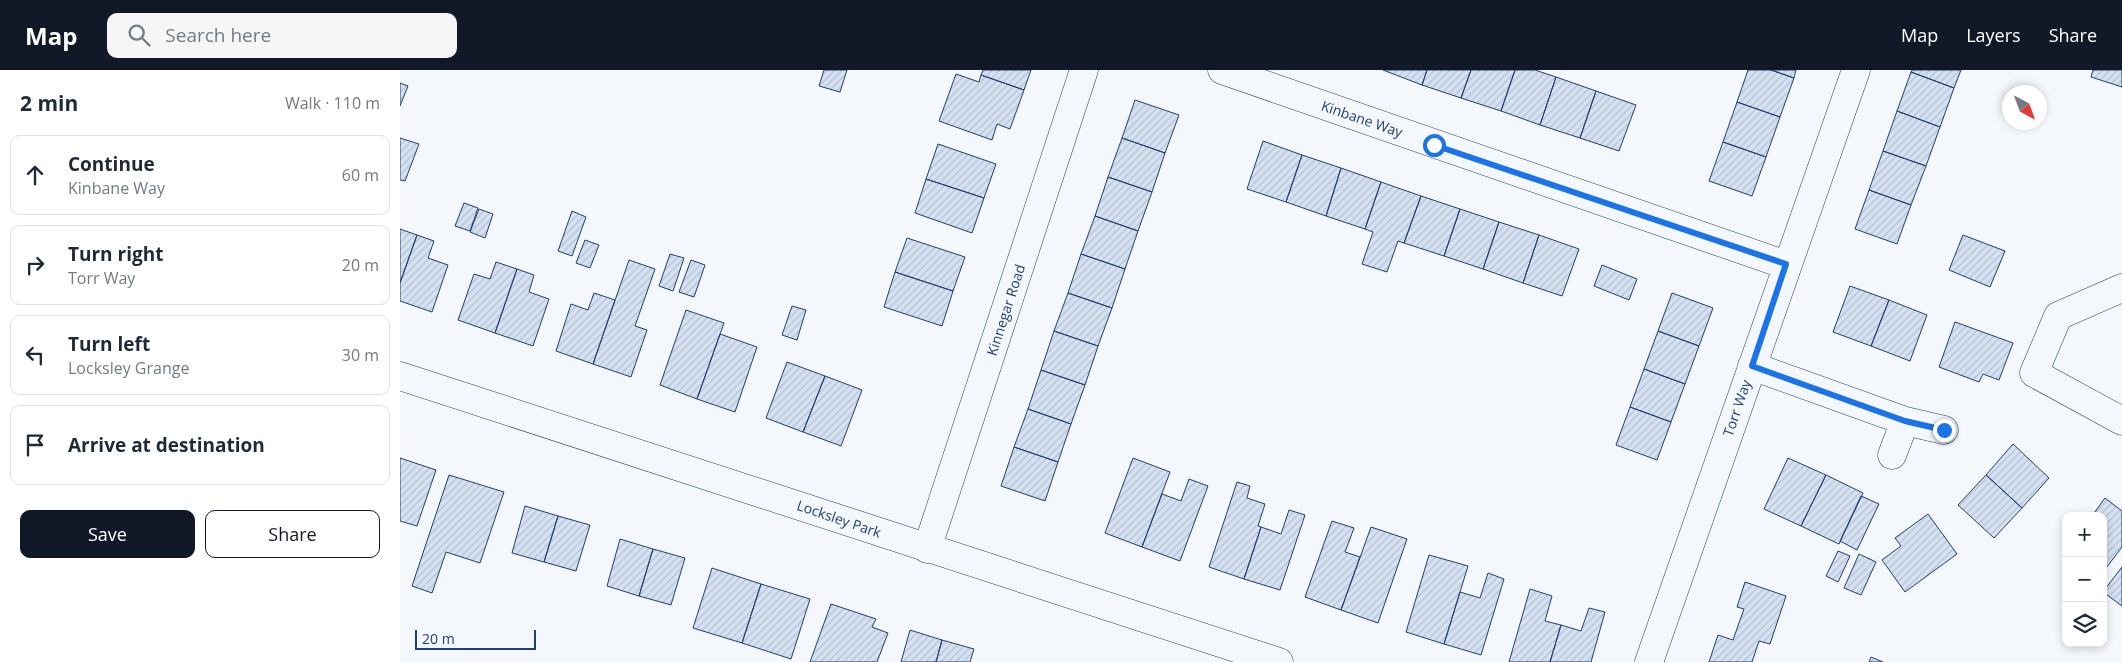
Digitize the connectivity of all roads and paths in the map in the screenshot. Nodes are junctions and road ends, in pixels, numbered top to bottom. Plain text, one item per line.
1 (1084, 70) edge
2 (1222, 70) edge
3 (1856, 70) edge
4 (1786, 264) junction
5 (2122, 288) edge
6 (1752, 366) junction
7 (400, 376) edge
8 (1905, 421) junction
9 (2122, 422) edge
10 (1944, 430) dead end
11 (1892, 455) dead end
12 (926, 549) junction
13 (1279, 662) edge
14 (1649, 662) edge

1 - 12 street, Kinnegar Road
2 - 4 street, Kinbane Way
3 - 4 street, Torr Way
4 - 6 street, Torr Way
5 - 9 street
6 - 8 street
6 - 14 street, Torr Way
7 - 12 street, Locksley Park
8 - 10 street
8 - 11 street
12 - 13 street, Locksley Park

